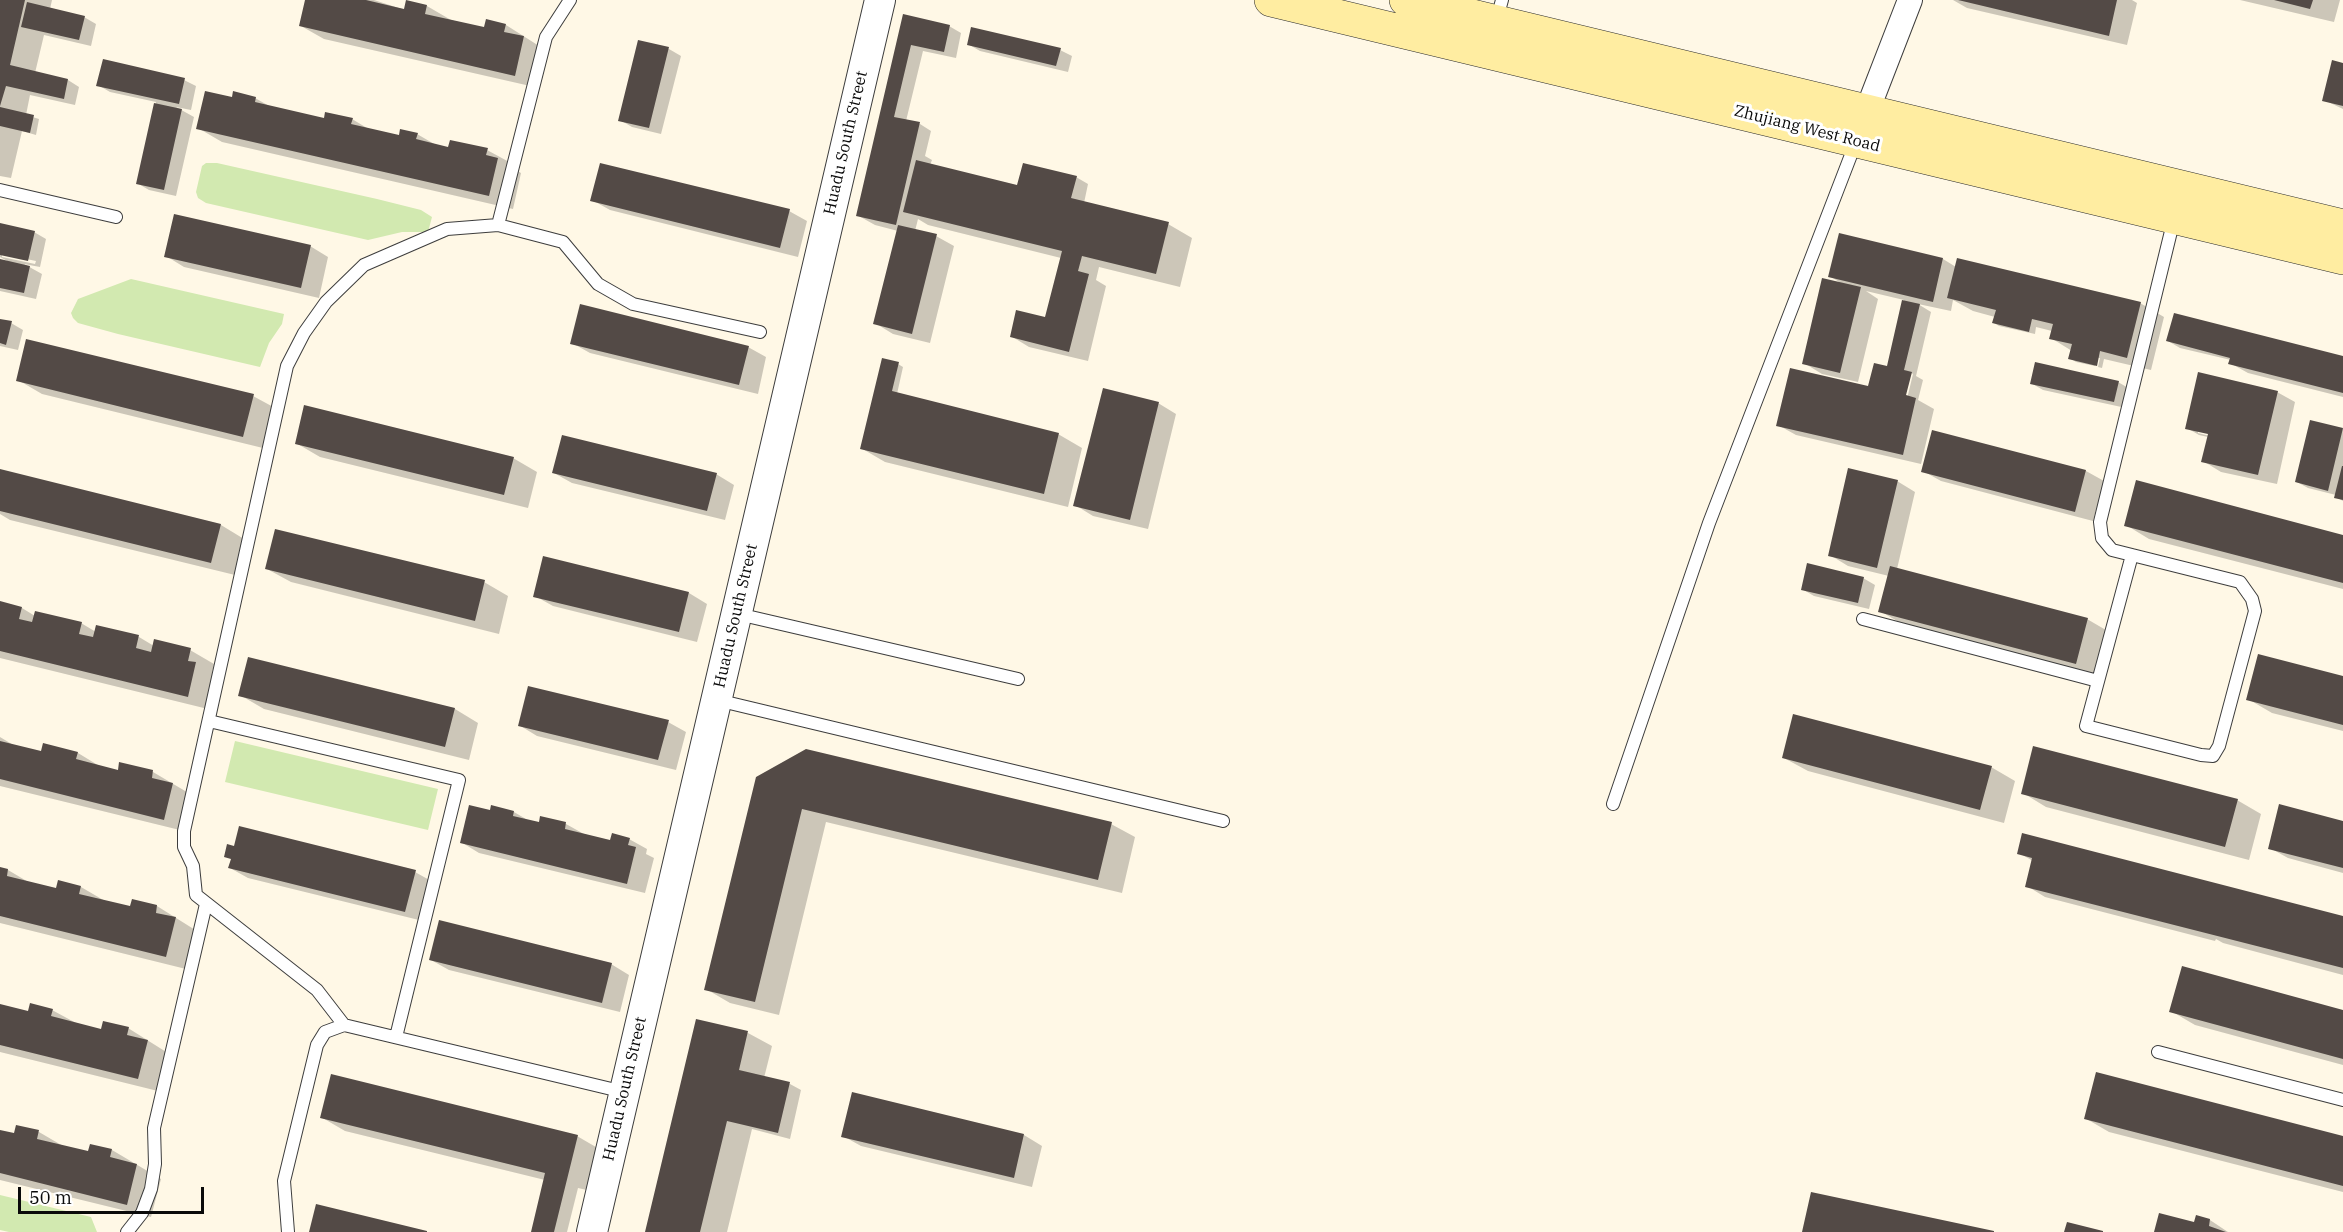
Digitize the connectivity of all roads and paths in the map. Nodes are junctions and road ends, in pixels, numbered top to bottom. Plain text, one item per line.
1 (570, 0) edge
2 (880, 0) edge
3 (1271, 0) edge
4 (1406, 0) edge
5 (1910, 0) edge
6 (1499, 11) edge
7 (1862, 126) junction
8 (0, 190) edge
9 (116, 217) dead end
10 (2174, 218) junction
11 (498, 225) junction
12 (2343, 225) edge
13 (2343, 258) edge
14 (760, 332) dead end
15 (2132, 555) junction
16 (736, 613) junction
17 (1863, 619) dead end
18 (1018, 678) dead end
19 (2098, 681) junction
20 (717, 699) junction
21 (209, 721) junction
22 (1613, 804) dead end
23 (1223, 821) dead end
24 (206, 904) junction
25 (344, 1025) junction
26 (396, 1037) junction
27 (2158, 1052) dead end
28 (625, 1092) junction
29 (2343, 1100) edge
30 (127, 1232) edge
31 (288, 1232) edge
32 (592, 1232) edge

1 - 11 lane
2 - 16 street, Huadu South Street
3 - 7 main road, Zhujiang West Road
4 - 6 main road, Zhujiang West Road
5 - 7 street
6 - 7 main road, Zhujiang West Road
7 - 10 main road, Zhujiang West Road
7 - 12 main road, Zhujiang West Road
7 - 22 lane
8 - 9 lane
10 - 13 main road, Zhujiang West Road
10 - 15 lane
11 - 14 lane
11 - 21 lane
15 - 19 lane
15 - 19 lane
16 - 18 lane
16 - 20 street, Huadu South Street
17 - 19 lane
20 - 23 lane
20 - 28 street, Huadu South Street
21 - 24 lane
21 - 26 lane
24 - 25 lane
24 - 30 lane
25 - 26 lane
25 - 31 lane
26 - 28 lane
27 - 29 lane
28 - 32 street, Huadu South Street

